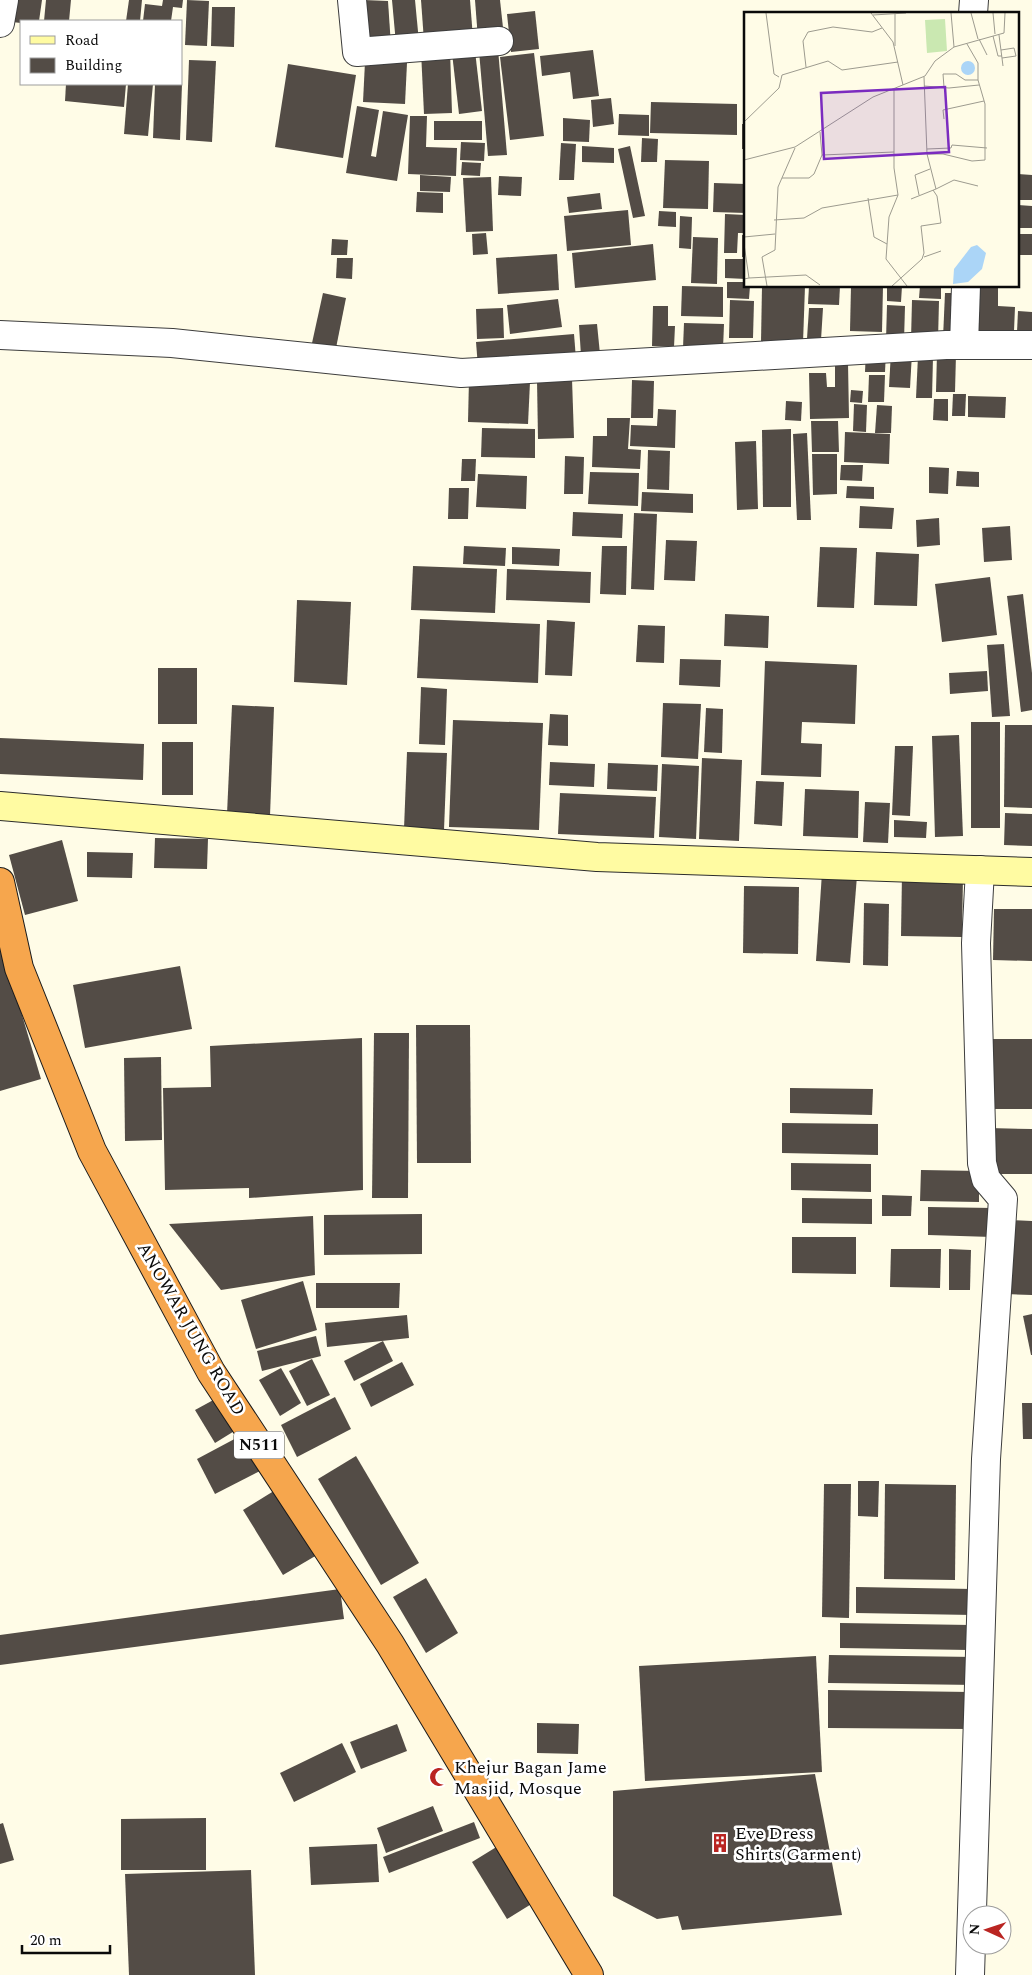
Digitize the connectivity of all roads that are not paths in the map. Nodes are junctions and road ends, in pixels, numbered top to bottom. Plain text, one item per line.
1 (4, 0) edge
2 (352, 0) edge
3 (0, 23) edge
4 (499, 41) dead end
5 (966, 288) edge
6 (0, 335) edge
7 (964, 345) junction
8 (1032, 345) edge
9 (0, 806) edge
10 (980, 870) junction
11 (1032, 872) edge
12 (0, 882) edge
13 (589, 1975) edge
14 (970, 1975) edge

1 - 3 street
2 - 4 street
5 - 7 street
6 - 7 street
7 - 8 street
9 - 10 street
10 - 11 street
10 - 14 street
12 - 13 highway, ANOWAR JUNG ROAD / N511

